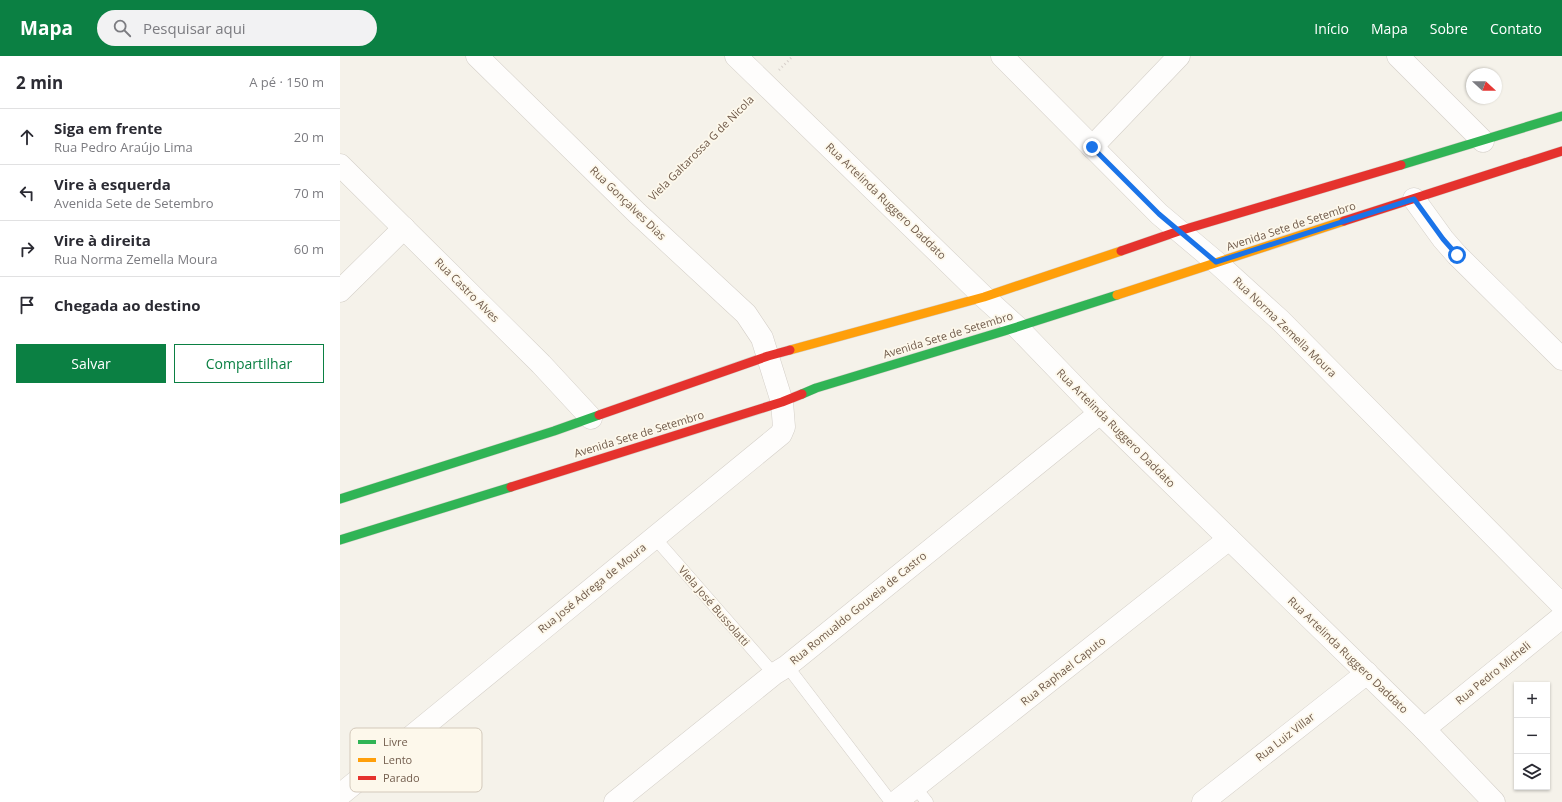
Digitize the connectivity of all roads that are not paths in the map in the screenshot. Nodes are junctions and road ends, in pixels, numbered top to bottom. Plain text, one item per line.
1 (477, 56) edge
2 (736, 56) edge
3 (1002, 56) edge
4 (1179, 56) edge
5 (1398, 56) edge
6 (1562, 116) edge
7 (1483, 141) junction
8 (1092, 147) junction
9 (1562, 151) edge
10 (340, 165) edge
11 (1414, 199) junction
12 (404, 228) junction
13 (1179, 231) junction
14 (1216, 262) junction
15 (340, 291) edge
16 (984, 297) junction
17 (1017, 327) junction
18 (768, 356) junction
19 (1562, 359) edge
20 (782, 402) junction
21 (1100, 413) junction
22 (591, 418) junction
23 (340, 499) edge
24 (654, 537) junction
25 (1229, 539) junction
26 (340, 540) edge
27 (1562, 605) edge
28 (1562, 617) edge
29 (780, 670) junction
30 (1367, 673) junction
31 (422, 728) edge
32 (1424, 729) junction
33 (350, 787) edge
34 (921, 794) edge
35 (340, 795) edge
36 (1484, 799) edge
37 (615, 802) edge
38 (891, 802) edge
39 (896, 802) edge
40 (1203, 802) edge

1 - 18 street, Rua Gonçalves Dias
2 - 16 street, Rua Artelinda Ruggero Daddato
3 - 8 street, Rua Norma Zemella Moura
4 - 8 street
5 - 7 street
6 - 7 main road
7 - 13 main road
8 - 13 street, Rua Norma Zemella Moura
9 - 11 main road, Avenida Sete de Setembro
10 - 12 street, Rua Castro Alves
11 - 14 main road, Avenida Sete de Setembro
11 - 19 street
12 - 15 street
12 - 22 street, Rua Castro Alves
13 - 14 street, Rua Norma Zemella Moura
13 - 16 main road
14 - 17 main road, Avenida Sete de Setembro
14 - 27 street, Rua Norma Zemella Moura
16 - 17 street, Rua Artelinda Ruggero Daddato
16 - 18 main road
17 - 20 main road, Avenida Sete de Setembro
17 - 21 street, Rua Artelinda Ruggero Daddato
18 - 20 street, Rua José Adrega de Moura
18 - 22 main road
20 - 24 street, Rua José Adrega de Moura
20 - 26 main road, Avenida Sete de Setembro
21 - 25 street, Rua Artelinda Ruggero Daddato
21 - 29 street, Rua Romualdo Gouveia de Castro
22 - 23 main road
24 - 29 lane, Viela José Bussolatti
24 - 31 street, Rua José Adrega de Moura
25 - 30 street, Rua Artelinda Ruggero Daddato
25 - 34 street, Rua Raphael Caputo
28 - 32 street, Rua Pedro Micheli
29 - 37 street, Rua Romualdo Gouveia de Castro
29 - 38 lane, Viela José Bussolatti
30 - 32 street, Rua Artelinda Ruggero Daddato
30 - 40 street, Rua Luiz Villar
32 - 36 street, Rua Artelinda Ruggero Daddato
33 - 35 street, Rua José Adrega de Moura
34 - 39 street, Rua Raphael Caputo

